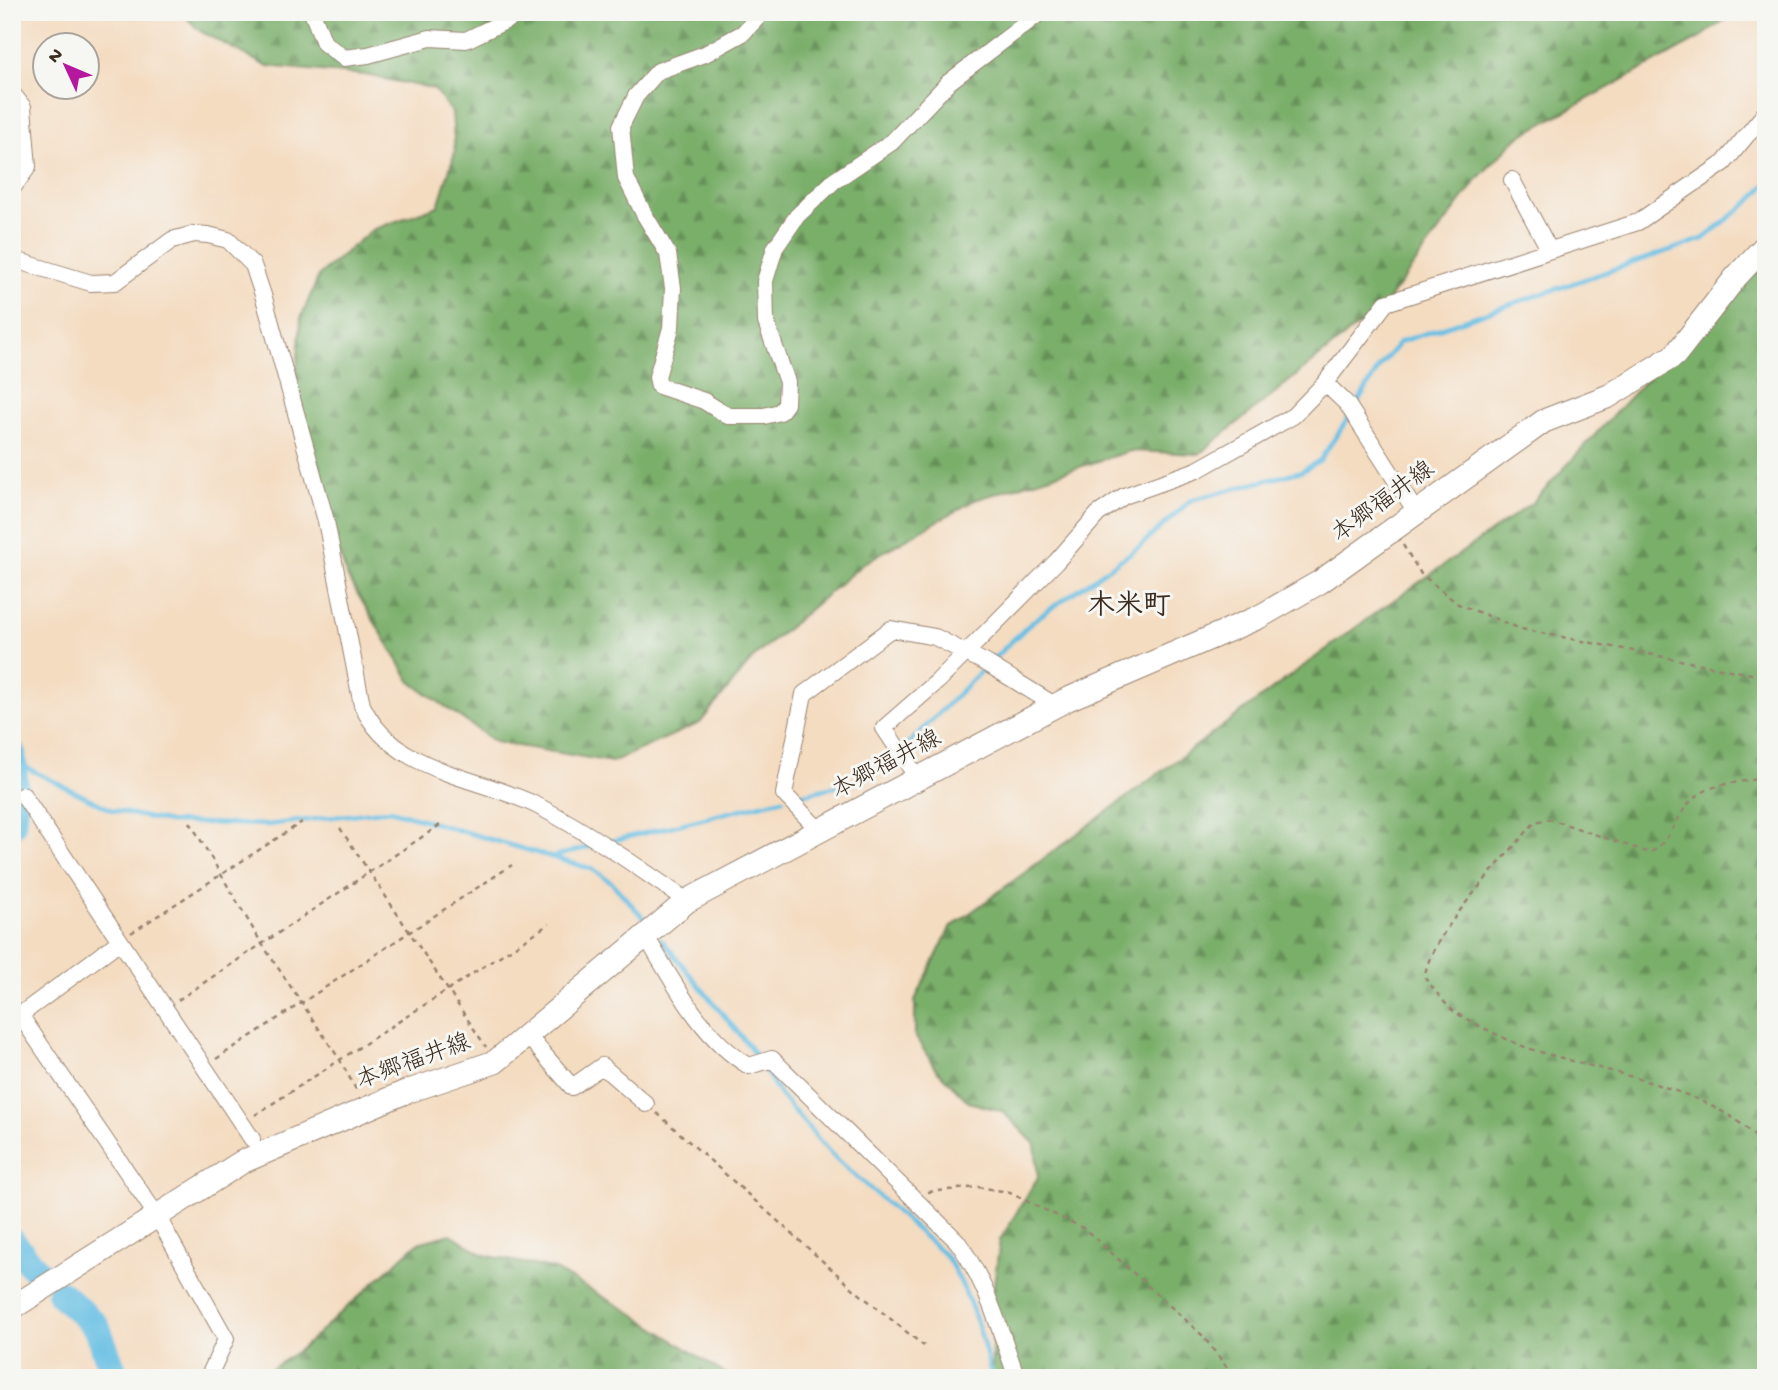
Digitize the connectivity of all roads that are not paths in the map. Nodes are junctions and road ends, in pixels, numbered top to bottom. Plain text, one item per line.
1 (312, 12) edge
2 (524, 12) edge
3 (755, 12) edge
4 (1041, 12) edge
5 (12, 93) edge
6 (1766, 112) edge
7 (1512, 180) dead end
8 (12, 189) edge
9 (1766, 245) edge
10 (1549, 249) junction
11 (12, 259) edge
12 (1325, 383) junction
13 (1416, 512) junction
14 (965, 652) junction
15 (1056, 706) junction
16 (918, 779) junction
17 (23, 795) dead end
18 (820, 831) junction
19 (687, 901) junction
20 (645, 935) junction
21 (120, 941) junction
22 (17, 1015) edge
23 (527, 1035) junction
24 (646, 1104) road end
25 (252, 1139) dead end
26 (157, 1216) junction
27 (12, 1308) edge
28 (208, 1378) edge
29 (1017, 1378) edge

1 - 2 street
3 - 4 street
5 - 8 street
6 - 10 street
7 - 10 street
9 - 13 main road, 本郷福井線
10 - 12 street
11 - 19 street
12 - 13 street
12 - 14 street
13 - 15 main road, 本郷福井線
14 - 15 street
14 - 16 street
14 - 18 street
15 - 16 main road, 本郷福井線
16 - 18 main road, 本郷福井線
17 - 21 street
18 - 19 main road, 本郷福井線
19 - 20 main road, 本郷福井線
20 - 23 main road, 本郷福井線
20 - 29 street
21 - 22 street
21 - 25 street
22 - 26 street
23 - 24 street
23 - 26 main road, 本郷福井線
26 - 27 main road, 本郷福井線
26 - 28 street

